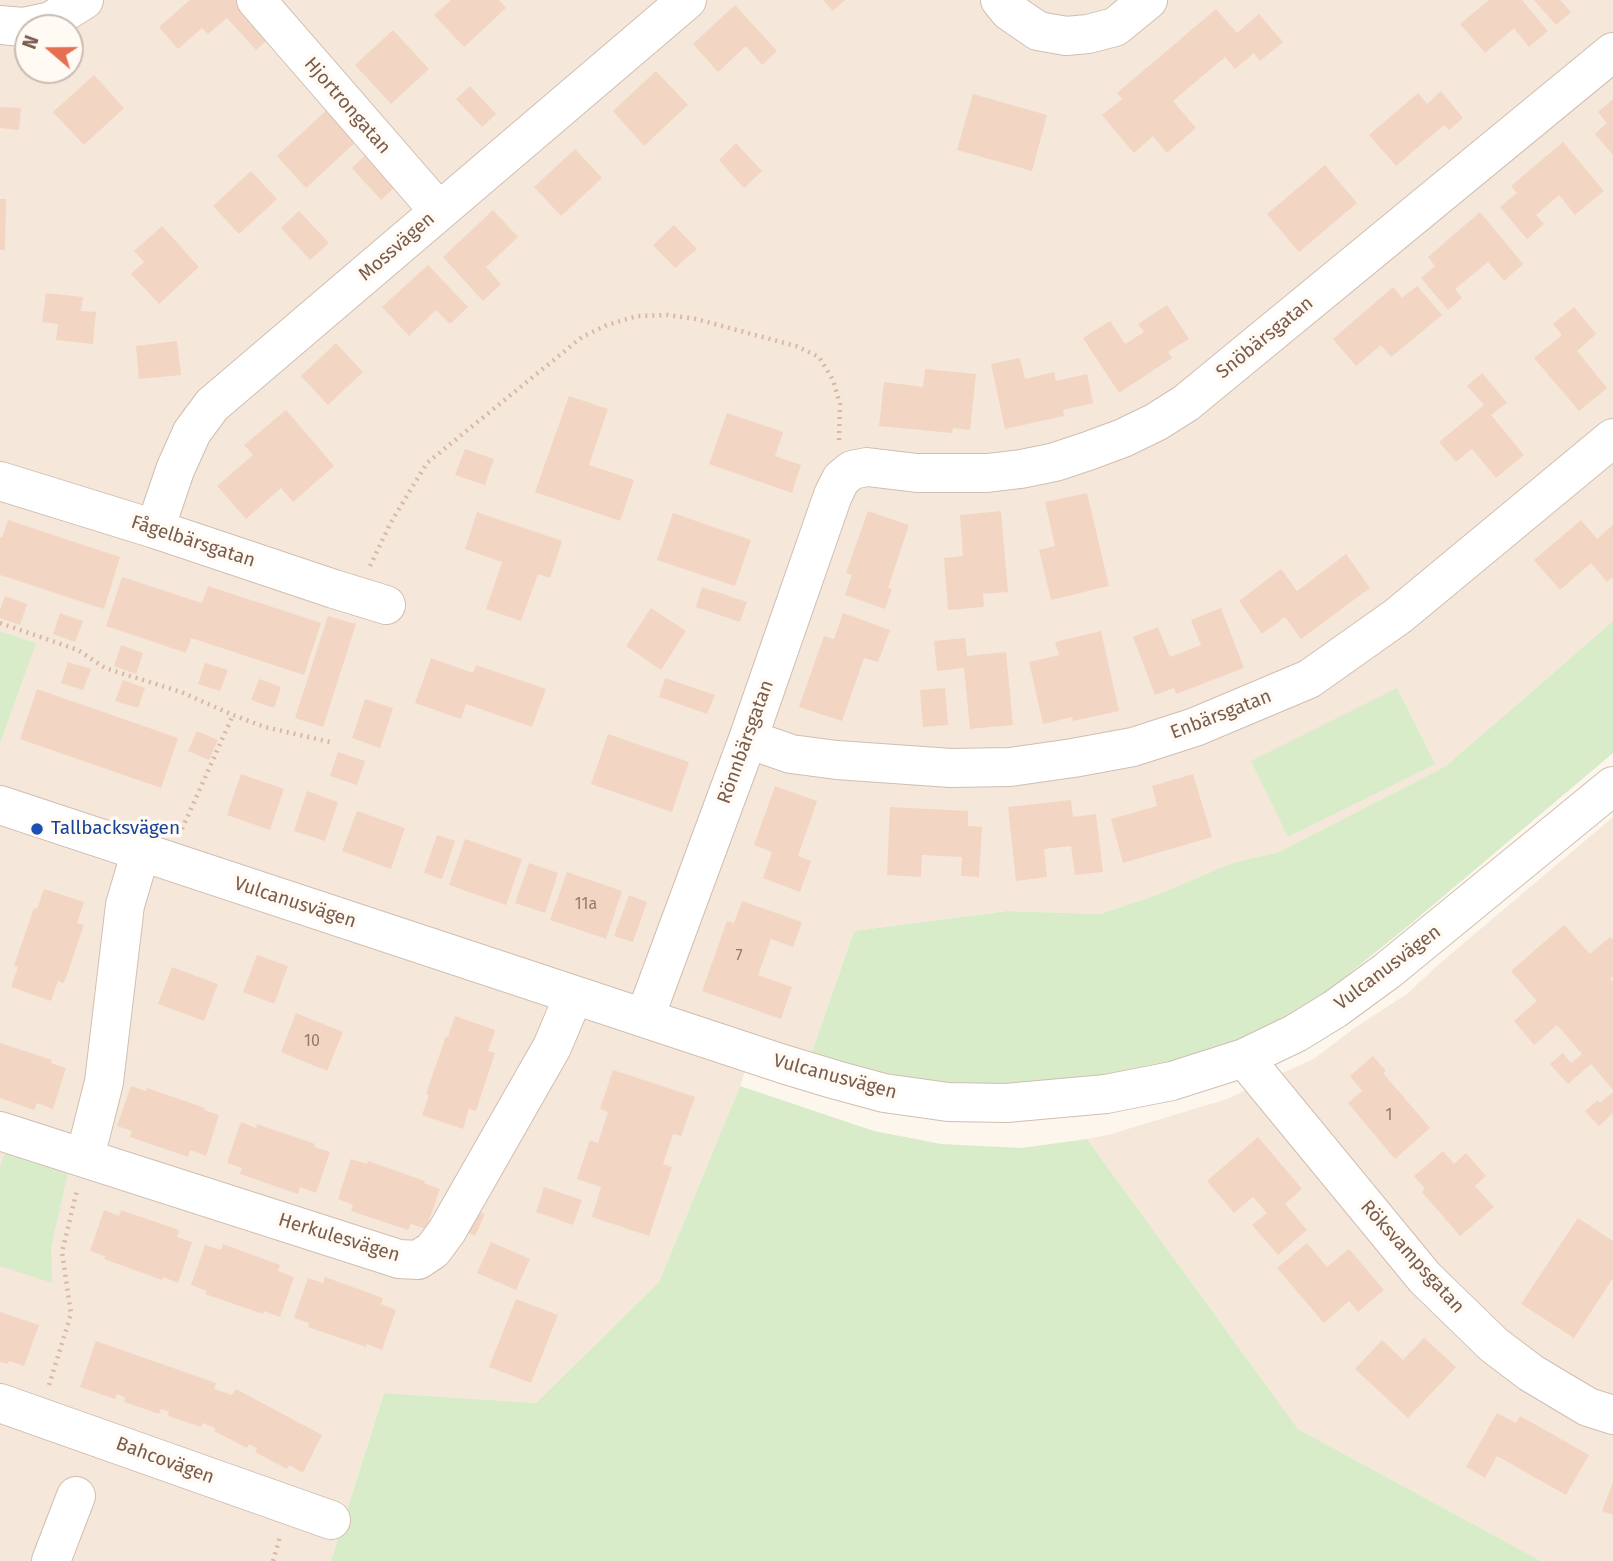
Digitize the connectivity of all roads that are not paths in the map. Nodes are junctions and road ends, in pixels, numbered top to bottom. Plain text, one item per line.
1 (84, 0) edge
2 (256, 0) edge
3 (687, 0) edge
4 (1000, 0) edge
5 (1148, 0) edge
6 (0, 25) edge
7 (1613, 52) edge
8 (439, 211) junction
9 (1613, 438) edge
10 (846, 475) joint
11 (0, 481) edge
12 (155, 529) junction
13 (371, 600) road end
14 (748, 739) junction
15 (1613, 786) edge
16 (0, 805) edge
17 (154, 856) junction
18 (574, 995) junction
19 (645, 1017) junction
20 (1244, 1058) junction
21 (0, 1130) edge
22 (85, 1157) junction
23 (0, 1403) edge
24 (1613, 1415) edge
25 (76, 1496) dead end
26 (331, 1520) dead end
27 (51, 1561) edge

1 - 6 street
2 - 8 street, Hjortrongatan
3 - 8 street, Mossvägen
4 - 5 street
7 - 10 street, Snöbärsgatan
8 - 12 street, Mossvägen
9 - 14 street, Enbärsgatan
10 - 14 street, Rönnbärsgatan
11 - 12 street, Fågelbärsgatan
12 - 13 street, Fågelbärsgatan
14 - 19 street, Rönnbärsgatan
15 - 20 street, Vulcanusvägen
16 - 17 street, Vulcanusvägen
17 - 18 street, Vulcanusvägen
17 - 22 street
18 - 19 street, Vulcanusvägen
18 - 22 street, Herkulesvägen
19 - 20 street, Vulcanusvägen
20 - 24 street, Röksvampsgatan
21 - 22 street, Herkulesvägen
23 - 26 street, Bahcovägen
25 - 27 street

